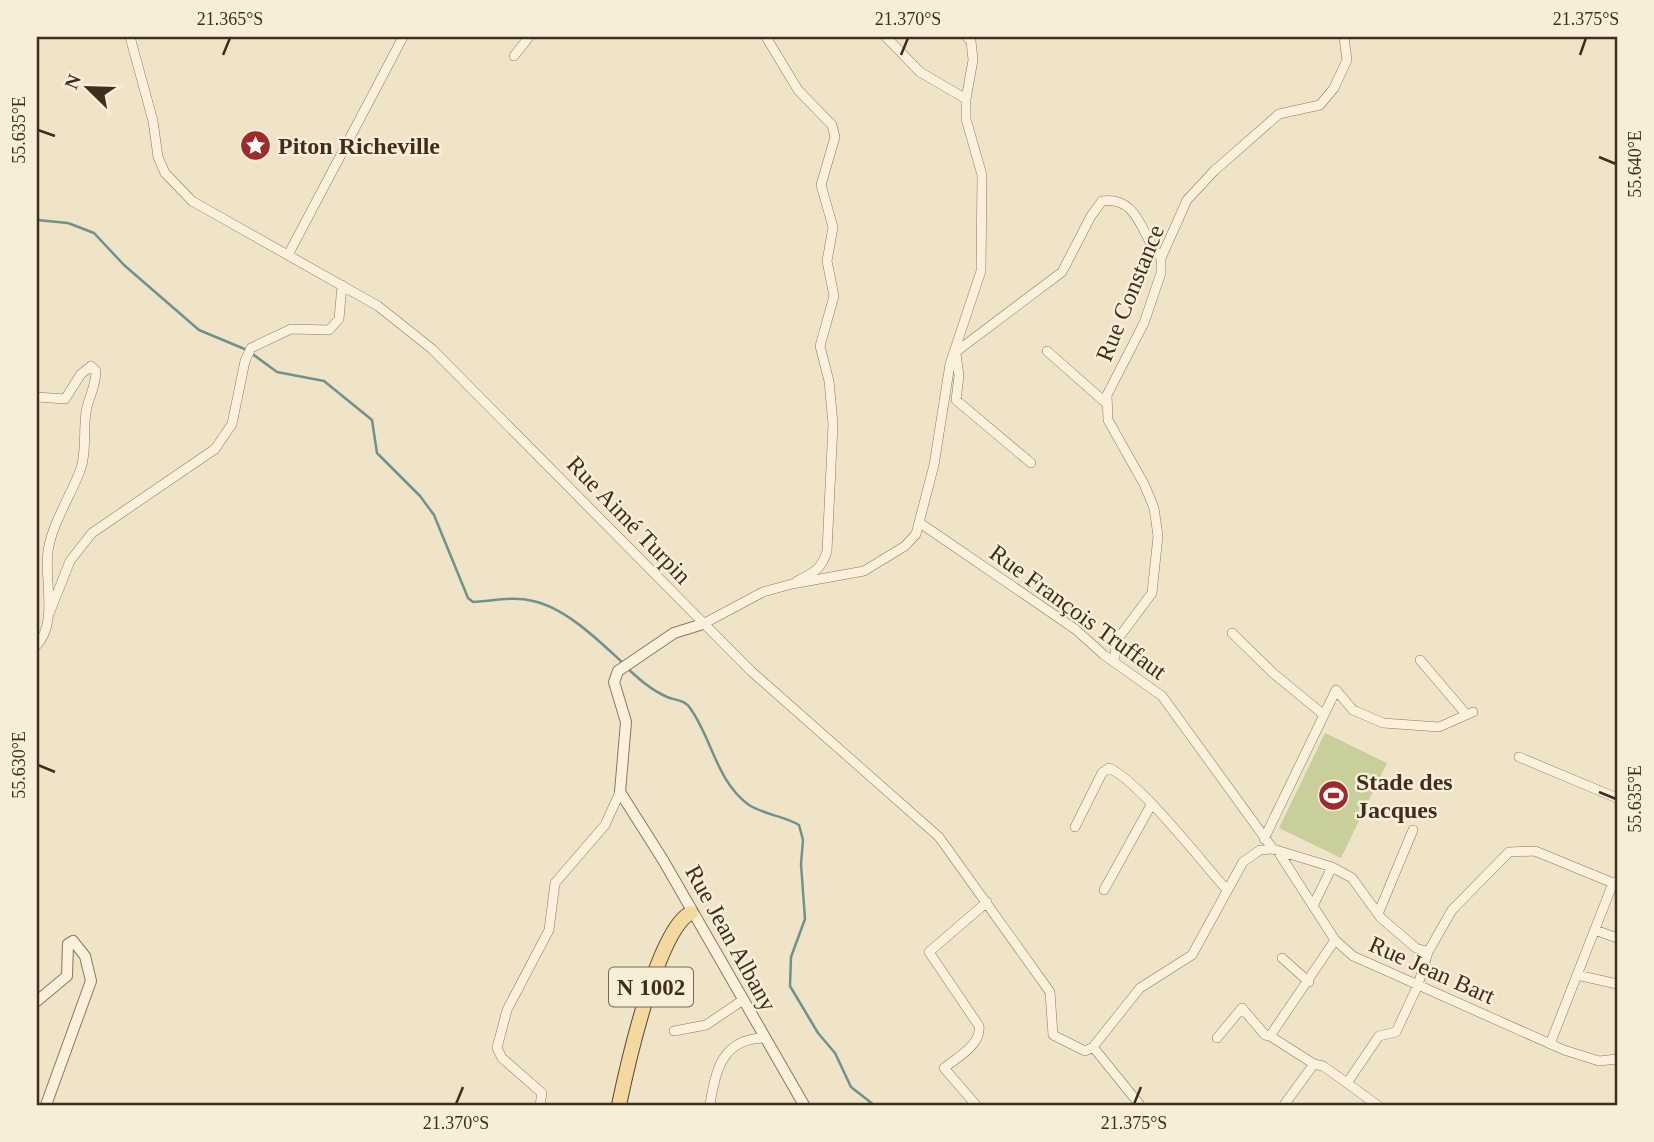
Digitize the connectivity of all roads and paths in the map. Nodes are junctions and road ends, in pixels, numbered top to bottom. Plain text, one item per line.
1 (130, 37) edge
2 (403, 37) edge
3 (529, 37) edge
4 (765, 37) edge
5 (886, 37) edge
6 (967, 37) edge
7 (1344, 37) edge
8 (514, 57) dead end
9 (966, 100) junction
10 (288, 255) junction
11 (1161, 258) junction
12 (342, 285) junction
13 (1047, 351) dead end
14 (956, 352) junction
15 (37, 397) edge
16 (1106, 403) junction
17 (1031, 463) dead end
18 (920, 523) junction
19 (792, 584) junction
20 (50, 614) junction
21 (703, 624) junction
22 (1232, 633) dead end
23 (37, 645) edge
24 (1114, 660) junction
25 (1419, 660) dead end
26 (1324, 715) junction
27 (1519, 757) dead end
28 (620, 792) junction
29 (1617, 798) edge
30 (1151, 805) junction
31 (1075, 827) dead end
32 (1413, 830) dead end
33 (1264, 839) junction
34 (1275, 850) junction
35 (1332, 867) junction
36 (1615, 882) edge
37 (1104, 890) dead end
38 (1227, 890) junction
39 (987, 902) junction
40 (1313, 906) junction
41 (691, 913) junction
42 (1378, 914) junction
43 (1595, 930) junction
44 (1617, 938) edge
45 (1335, 940) junction
46 (1427, 952) junction
47 (1282, 958) dead end
48 (1577, 975) junction
49 (1309, 982) junction
50 (1617, 984) edge
51 (1418, 985) junction
52 (743, 1000) junction
53 (37, 1002) edge
54 (674, 1031) dead end
55 (1270, 1036) junction
56 (763, 1038) junction
57 (1217, 1038) dead end
58 (1550, 1044) junction
59 (1093, 1047) junction
60 (1617, 1059) edge
61 (1314, 1064) junction
62 (627, 1070) junction
63 (1347, 1083) junction
64 (46, 1105) edge
65 (540, 1105) edge
66 (610, 1105) edge
67 (620, 1105) edge
68 (710, 1105) edge
69 (803, 1105) edge
70 (975, 1105) edge
71 (1140, 1105) edge
72 (1284, 1105) edge
73 (1377, 1105) edge

1 - 10 street, Rue Aimé Turpin
2 - 10 street
3 - 8 street
4 - 19 street
5 - 9 street
6 - 9 street
7 - 11 street, Rue Constance
9 - 14 street
10 - 12 street, Rue Aimé Turpin
11 - 14 street
11 - 16 street, Rue Constance
12 - 20 street
12 - 21 street, Rue Aimé Turpin
13 - 16 street
14 - 17 street
14 - 18 street
15 - 20 street
16 - 24 street
18 - 19 street
18 - 24 street, Rue François Truffaut
19 - 21 street
20 - 23 street
21 - 28 street
21 - 39 street, Rue Aimé Turpin
22 - 26 street
24 - 33 street, Rue François Truffaut
25 - 26 street
26 - 33 street
27 - 29 street
28 - 41 street, Rue Jean Albany
28 - 65 street
30 - 31 street
30 - 37 street
30 - 38 street
32 - 42 street
33 - 34 street, Rue François Truffaut
34 - 35 street
34 - 38 street
34 - 40 street, Rue Jean Bart
35 - 40 street
35 - 42 street
36 - 43 street
36 - 46 street
38 - 59 street
39 - 59 street, Rue Aimé Turpin
39 - 70 street
40 - 45 street, Rue Jean Bart
41 - 52 street, Rue Jean Albany
41 - 62 main road, N 1002
42 - 46 street
43 - 44 street
43 - 48 street
45 - 49 street
45 - 51 street, Rue Jean Bart
46 - 51 street
47 - 49 street
48 - 50 street
48 - 58 street
49 - 55 street
51 - 58 street, Rue Jean Bart
51 - 63 street
52 - 54 street
52 - 56 street, Rue Jean Albany
53 - 64 street
55 - 57 street
55 - 61 street
56 - 68 street
56 - 69 street, Rue Jean Albany
58 - 60 street, Rue Jean Bart
59 - 71 street
61 - 63 street
61 - 72 street
62 - 66 main road, N 1002
62 - 67 main road, N 1002
63 - 73 street

